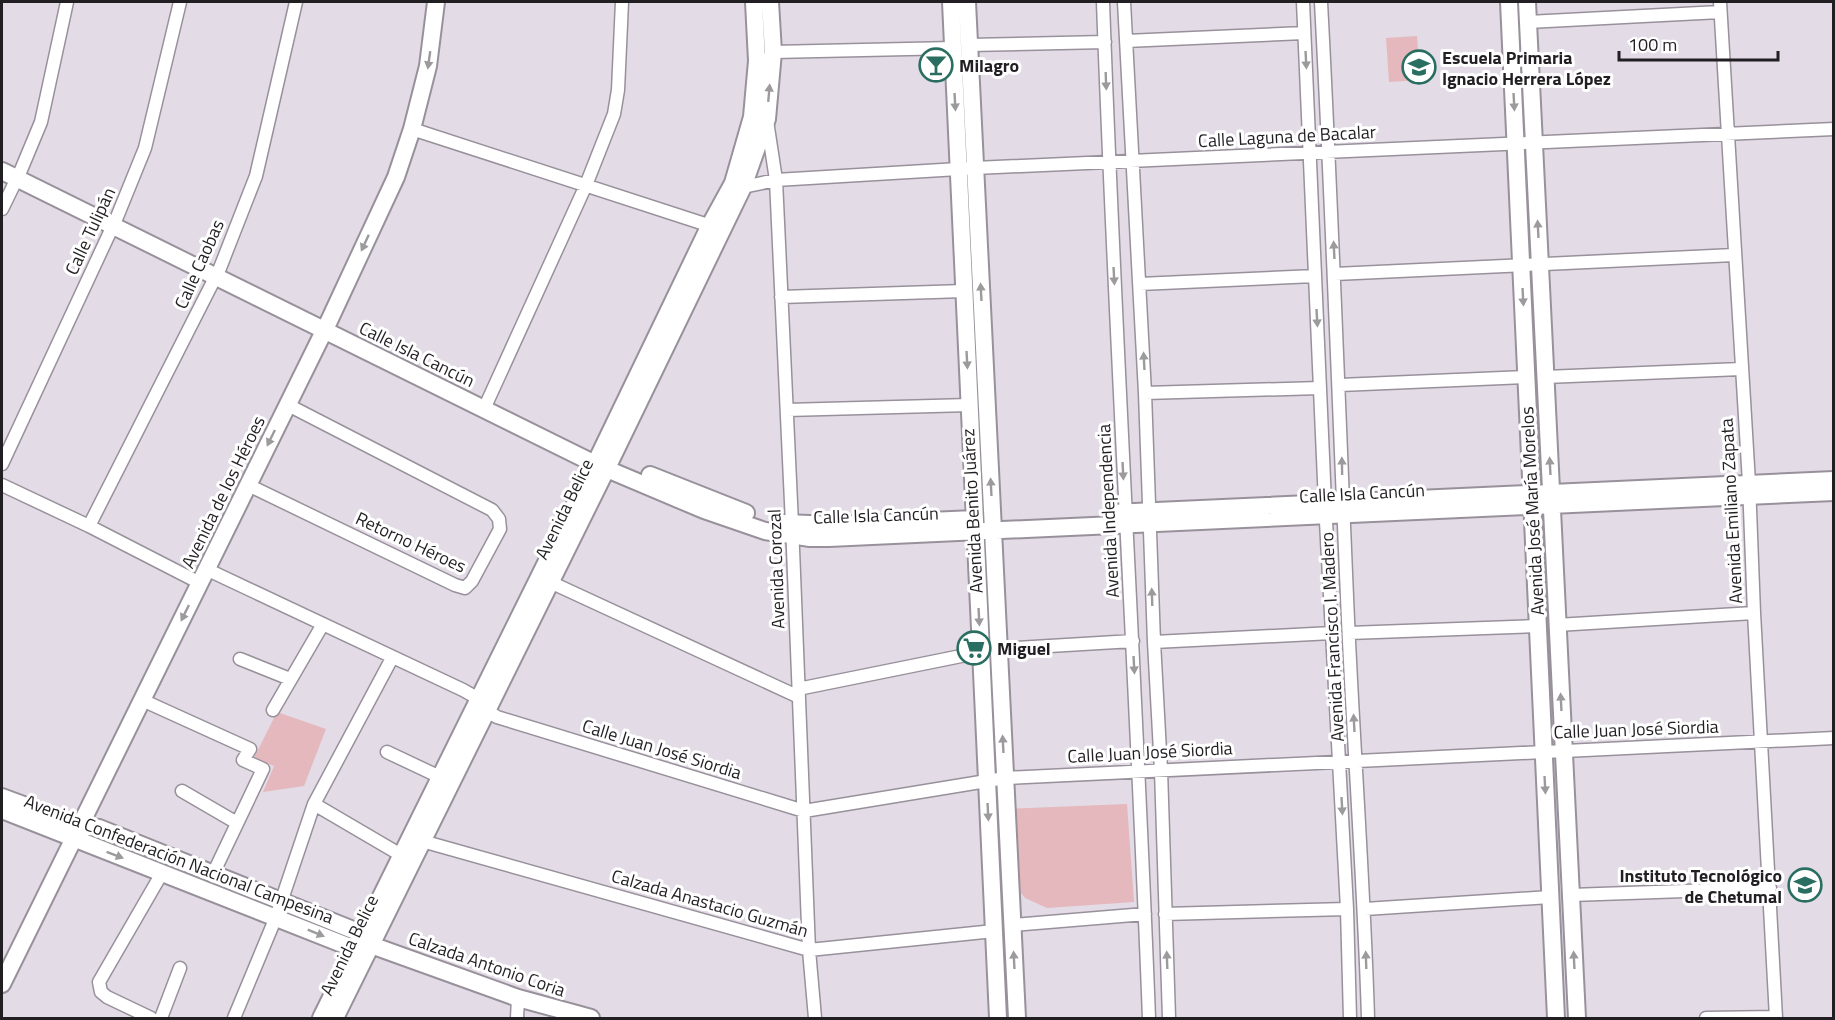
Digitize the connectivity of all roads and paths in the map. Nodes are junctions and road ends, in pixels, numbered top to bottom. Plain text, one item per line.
1 (68, 2) edge
2 (180, 2) edge
3 (297, 2) edge
4 (436, 2) edge
5 (622, 2) edge
6 (754, 2) edge
7 (770, 2) edge
8 (951, 2) edge
9 (967, 2) edge
10 (1103, 2) edge
11 (1124, 2) edge
12 (1303, 2) edge
13 (1321, 2) edge
14 (1509, 2) edge
15 (1527, 2) edge
16 (1720, 7) edge
17 (1528, 22) junction
18 (1304, 33) junction
19 (1126, 41) junction
20 (1105, 42) junction
21 (961, 46) junction
22 (773, 52) junction
23 (767, 119) junction
24 (412, 129) junction
25 (1833, 129) edge
26 (1727, 135) junction
27 (1534, 141) junction
28 (1516, 143) junction
29 (1329, 153) junction
30 (1311, 154) junction
31 (2, 160) edge
32 (1132, 161) junction
33 (1109, 163) junction
34 (967, 169) junction
35 (2, 171) edge
36 (19, 174) junction
37 (776, 180) junction
38 (586, 185) junction
39 (742, 187) junction
40 (2, 209) edge
41 (115, 222) junction
42 (715, 227) junction
43 (1734, 255) junction
44 (1540, 264) junction
45 (1521, 265) junction
46 (218, 272) junction
47 (1335, 274) junction
48 (1315, 276) junction
49 (1140, 284) junction
50 (964, 291) junction
51 (781, 297) junction
52 (327, 326) junction
53 (1741, 369) junction
54 (1527, 377) junction
55 (1545, 377) junction
56 (1340, 385) junction
57 (1320, 388) junction
58 (1145, 393) junction
59 (486, 404) junction
60 (288, 405) junction
61 (969, 405) junction
62 (787, 410) junction
63 (603, 461) junction
64 (2, 464) edge
65 (1833, 480) edge
66 (2, 485) edge
67 (248, 485) junction
68 (1749, 489) junction
69 (1833, 492) edge
70 (1551, 498) junction
71 (1532, 499) junction
72 (1343, 508) junction
73 (1326, 509) junction
74 (1149, 517) junction
75 (1126, 518) junction
76 (975, 524) junction
77 (992, 524) junction
78 (89, 526) junction
79 (793, 530) junction
80 (203, 576) junction
81 (550, 582) junction
82 (1754, 613) junction
83 (323, 624) junction
84 (1557, 625) junction
85 (1538, 626) junction
86 (1332, 633) junction
87 (1349, 633) junction
88 (1133, 641) junction
89 (1154, 642) junction
90 (999, 649) junction
91 (981, 652) junction
92 (392, 658) junction
93 (240, 659) dead end
94 (290, 680) junction
95 (799, 693) junction
96 (142, 700) junction
97 (483, 705) junction
98 (273, 710) dead end
99 (1833, 738) edge
100 (1762, 742) junction
101 (1544, 751) junction
102 (1564, 751) junction
103 (387, 752) dead end
104 (1340, 760) junction
105 (1356, 760) junction
106 (1161, 770) junction
107 (1139, 771) junction
108 (440, 777) junction
109 (1005, 778) junction
110 (987, 780) junction
111 (182, 791) dead end
112 (2, 797) edge
113 (314, 804) junction
114 (2, 810) edge
115 (804, 811) junction
116 (237, 823) junction
117 (76, 833) junction
118 (423, 841) junction
119 (401, 855) junction
120 (162, 873) junction
121 (213, 874) junction
122 (1770, 888) junction
123 (1571, 896) junction
124 (1550, 897) junction
125 (280, 900) junction
126 (1347, 909) junction
127 (1365, 909) junction
128 (1166, 914) junction
129 (1145, 915) junction
130 (276, 917) junction
131 (1012, 925) junction
132 (994, 931) junction
133 (363, 943) junction
134 (809, 950) junction
135 (180, 968) dead end
136 (2, 984) edge
137 (518, 998) junction
138 (151, 1018) edge
139 (161, 1018) edge
140 (234, 1018) edge
141 (321, 1018) edge
142 (335, 1018) edge
143 (518, 1018) edge
144 (591, 1018) edge
145 (815, 1018) edge
146 (998, 1018) edge
147 (1017, 1018) edge
148 (1149, 1018) edge
149 (1169, 1018) edge
150 (1350, 1018) edge
151 (1368, 1018) edge
152 (1556, 1018) edge
153 (1577, 1018) edge
154 (1706, 1018) edge
155 (1776, 1018) edge

1 - 36 street
2 - 41 street, Calle Tulipán
3 - 46 street, Calle Caobas
4 -> 24 street, Avenida de los Héroes
5 - 38 street
6 - 42 street, Avenida Belice
7 - 22 street, Avenida Belice
8 - 21 street, Avenida Benito Juárez
9 - 21 street, Avenida Benito Juárez
10 - 20 street, Avenida Independencia
11 - 19 street
12 - 18 street, Avenida Francisco I. Madero
13 - 29 street, Avenida Francisco I. Madero
14 -> 28 street, Avenida José María Morelos
15 - 17 street, Avenida José María Morelos
16 - 17 street
16 - 26 street, Avenida Emiliano Zapata
17 - 27 street, Avenida José María Morelos
18 - 19 street
18 -> 30 street, Avenida Francisco I. Madero
19 - 32 street
20 - 21 street
20 -> 33 street, Avenida Independencia
21 - 22 street
21 - 34 street, Avenida Benito Juárez
23 -> 22 street, Avenida Belice
23 - 37 street, Avenida Corozal
23 - 39 street, Avenida Belice
24 - 38 street
24 -> 52 street, Avenida de los Héroes
25 - 26 street, Calle Laguna de Bacalar
26 - 27 street, Calle Laguna de Bacalar
26 - 43 street, Avenida Emiliano Zapata
27 - 28 street, Calle Laguna de Bacalar
44 -> 27 street, Avenida José María Morelos
28 - 29 street, Calle Laguna de Bacalar
28 - 45 street, Avenida José María Morelos
29 - 30 street, Calle Laguna de Bacalar
47 -> 29 street, Avenida Francisco I. Madero
30 - 32 street, Calle Laguna de Bacalar
30 - 48 street, Avenida Francisco I. Madero
31 - 36 street, Calle Isla Cancún
32 - 33 street, Calle Laguna de Bacalar
32 - 49 street
33 - 34 street, Calle Laguna de Bacalar
33 -> 75 street, Avenida Independencia
34 - 37 street, Calle Laguna de Bacalar
34 - 50 street, Avenida Benito Juárez
77 -> 34 street, Avenida Benito Juárez
35 - 36 street, Calle Isla Cancún
36 - 40 street
36 - 41 street, Calle Isla Cancún
37 - 39 street, Calle Laguna de Bacalar
37 - 51 street, Avenida Corozal
38 - 42 street
38 - 59 street
39 - 42 street, Avenida Belice
41 - 46 street, Calle Isla Cancún
41 - 64 street, Calle Tulipán
42 - 63 street, Avenida Belice
43 - 44 street
43 - 53 street, Avenida Emiliano Zapata
44 - 45 street
44 - 55 street, Avenida José María Morelos
45 - 47 street
45 -> 54 street, Avenida José María Morelos
46 - 52 street, Calle Isla Cancún
46 - 78 street, Calle Caobas
47 - 56 street, Avenida Francisco I. Madero
48 - 49 street
48 -> 57 street, Avenida Francisco I. Madero
58 -> 49 street
50 - 51 street
50 -> 61 street, Avenida Benito Juárez
51 - 62 street, Avenida Corozal
52 - 59 street, Calle Isla Cancún
52 - 60 street, Avenida de los Héroes
53 - 55 street
53 - 68 street, Avenida Emiliano Zapata
54 - 56 street
54 - 71 street, Avenida José María Morelos
70 -> 55 street, Avenida José María Morelos
72 -> 56 street, Avenida Francisco I. Madero
57 - 58 street
57 - 73 street, Avenida Francisco I. Madero
58 - 74 street
59 - 63 street, Calle Isla Cancún
60 -> 67 street, Avenida de los Héroes
60 - 67 street, Retorno Héroes
61 - 62 street
61 - 76 street, Avenida Benito Juárez
62 - 79 street, Avenida Corozal
63 - 79 street, Calle Isla Cancún
63 - 81 street, Avenida Belice
63 - 97 street, Avenida Belice
65 - 68 street, Calle Isla Cancún
66 - 78 street, Calle Juan José Siordia
67 - 80 street, Avenida de los Héroes
68 - 69 street, Calle Isla Cancún
68 - 70 street, Calle Isla Cancún
68 - 82 street, Avenida Emiliano Zapata
70 - 71 street, Calle Isla Cancún
70 - 84 street, Avenida José María Morelos
71 - 72 street, Calle Isla Cancún
71 - 85 street, Avenida José María Morelos
72 - 73 street, Calle Isla Cancún
72 - 87 street, Avenida Francisco I. Madero
73 - 74 street, Calle Isla Cancún
73 - 86 street, Avenida Francisco I. Madero
74 - 75 street, Calle Isla Cancún
89 -> 74 street
75 - 77 street, Calle Isla Cancún
75 - 88 street, Avenida Independencia
76 - 77 street, Calle Isla Cancún
76 - 79 street, Calle Isla Cancún
76 -> 91 street, Avenida Benito Juárez
77 - 90 street, Avenida Benito Juárez
78 - 80 street, Calle Juan José Siordia
79 - 95 street, Avenida Corozal
80 - 83 street, Calle Juan José Siordia
80 -> 96 street, Avenida de los Héroes
81 - 95 street
81 - 97 street, Avenida Belice
82 - 84 street
82 - 100 street, Avenida Emiliano Zapata
83 - 92 street, Calle Juan José Siordia
83 - 94 street
102 -> 84 street, Avenida José María Morelos
85 - 87 street
85 - 101 street, Avenida José María Morelos
86 - 89 street
86 - 104 street, Avenida Francisco I. Madero
105 -> 87 street, Avenida Francisco I. Madero
88 - 90 street
88 -> 107 street, Avenida Independencia
89 - 106 street
109 -> 90 street, Avenida Benito Juárez
91 - 95 street
91 - 110 street, Avenida Benito Juárez
92 - 97 street, Calle Juan José Siordia
92 - 113 street
93 - 94 street
94 - 98 street
95 - 115 street, Avenida Corozal
96 - 116 street
96 - 117 street, Avenida de los Héroes
97 - 108 street, Avenida Belice
97 - 115 street, Calle Juan José Siordia
97 - 118 street, Avenida Belice
99 - 100 street, Calle Juan José Siordia
100 - 102 street, Calle Juan José Siordia
100 - 122 street, Avenida Emiliano Zapata
101 - 102 street, Calle Juan José Siordia
101 - 105 street, Calle Juan José Siordia
101 -> 124 street, Avenida José María Morelos
102 - 123 street, Avenida José María Morelos
103 - 108 street
104 - 105 street, Calle Juan José Siordia
104 - 106 street, Calle Juan José Siordia
104 -> 126 street, Avenida Francisco I. Madero
105 - 127 street, Avenida Francisco I. Madero
106 - 107 street, Calle Juan José Siordia
106 - 128 street
107 - 109 street, Calle Juan José Siordia
107 - 129 street, Avenida Independencia
108 - 119 street, Avenida Belice
109 - 110 street, Calle Juan José Siordia
109 - 131 street, Avenida Benito Juárez
110 - 115 street, Calle Juan José Siordia
110 -> 132 street, Avenida Benito Juárez
111 - 116 street
112 - 117 street, Avenida Confederación Nacional Campesina
113 - 119 street
113 - 125 street
114 - 117 street, Avenida Confederación Nacional Campesina
115 - 134 street, Avenida Corozal
116 - 121 street
117 -> 120 street, Avenida Confederación Nacional Campesina
117 - 121 street, Avenida Confederación Nacional Campesina
117 - 136 street, Avenida de los Héroes
118 - 133 street, Avenida Belice
118 - 134 street, Calzada Anastacio Guzmán
119 - 133 street, Avenida Belice
120 - 130 street, Avenida Confederación Nacional Campesina
120 - 138 street
121 - 125 street, Avenida Confederación Nacional Campesina
122 - 123 street
122 - 155 street, Avenida Emiliano Zapata
153 -> 123 street, Avenida José María Morelos
124 - 127 street
124 - 152 street, Avenida José María Morelos
125 - 130 street
125 - 133 street, Avenida Confederación Nacional Campesina
126 - 128 street
126 - 150 street, Avenida Francisco I. Madero
151 -> 127 street, Avenida Francisco I. Madero
149 -> 128 street
129 - 131 street
129 - 148 street, Avenida Independencia
130 -> 133 street, Avenida Confederación Nacional Campesina
130 - 140 street
147 -> 131 street, Avenida Benito Juárez
132 - 134 street, Calzada Anastacio Guzmán
132 - 146 street, Avenida Benito Juárez
133 - 137 street, Calzada Antonio Coria
133 - 141 street, Avenida Belice
133 - 142 street, Avenida Belice
134 - 145 street, Avenida Corozal
135 - 139 street
137 - 143 street
137 - 144 street, Calzada Antonio Coria
154 - 155 street

